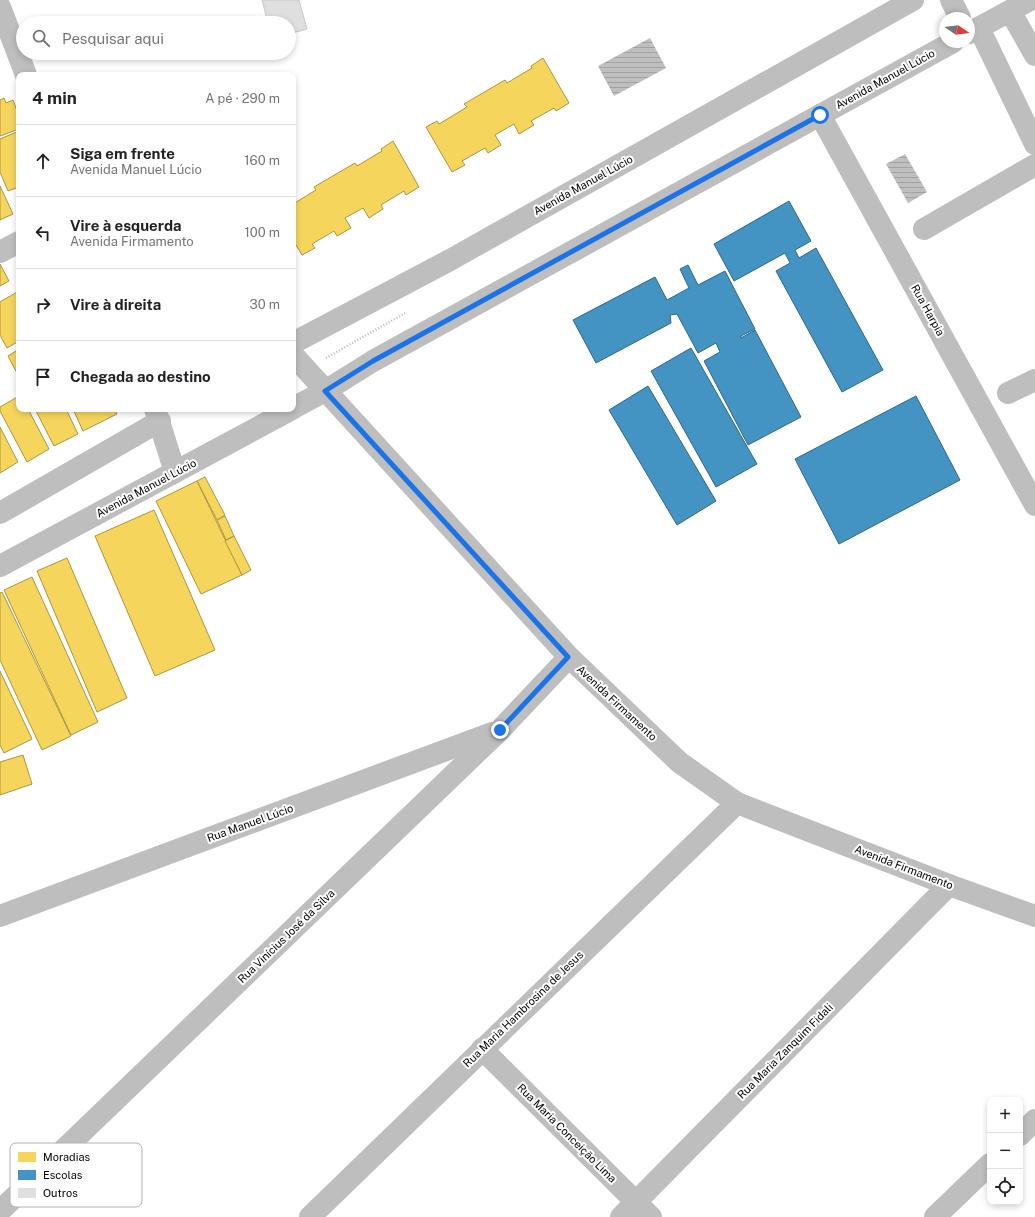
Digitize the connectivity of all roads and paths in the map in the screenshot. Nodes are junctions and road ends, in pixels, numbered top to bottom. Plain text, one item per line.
1 (913, 0) edge
2 (951, 0) edge
3 (1030, 0) edge
4 (0, 8) edge
5 (1010, 11) junction
6 (957, 12) edge
7 (975, 29) edge
8 (975, 32) edge
9 (942, 48) edge
10 (16, 49) edge
11 (1035, 55) edge
12 (20, 60) edge
13 (25, 72) edge
14 (820, 115) junction
15 (1035, 144) edge
16 (1035, 165) edge
17 (924, 229) dead end
18 (16, 244) edge
19 (0, 252) edge
20 (296, 342) edge
21 (296, 358) edge
22 (1035, 380) edge
23 (325, 391) junction
24 (1008, 393) dead end
25 (296, 407) edge
26 (286, 412) edge
27 (161, 414) edge
28 (175, 472) junction
29 (1035, 504) edge
30 (0, 513) edge
31 (0, 566) edge
32 (568, 657) junction
33 (500, 730) junction
34 (737, 802) junction
35 (949, 885) junction
36 (0, 916) edge
37 (1035, 916) edge
38 (482, 1049) junction
39 (1035, 1120) edge
40 (1022, 1133) edge
41 (71, 1143) edge
42 (987, 1167) edge
43 (10, 1201) edge
44 (636, 1202) junction
45 (0, 1211) edge
46 (310, 1217) edge
47 (620, 1217) edge
48 (651, 1217) edge
49 (935, 1217) edge

1 - 20 street, Avenida Manuel Lúcio
2 - 6 street
3 - 5 street
4 - 10 street
5 - 7 street
5 - 11 street
8 - 15 street
9 - 14 street, Avenida Manuel Lúcio
12 - 13 street
14 - 23 street, Avenida Manuel Lúcio
14 - 29 street, Rua Harpia
16 - 17 street
18 - 19 street
21 - 23 street, Avenida Firmamento
22 - 24 street
23 - 25 street, Avenida Manuel Lúcio
23 - 32 street, Avenida Firmamento
26 - 28 street, Avenida Manuel Lúcio
27 - 28 street
27 - 30 street
28 - 31 street, Avenida Manuel Lúcio
32 - 33 street, Rua Vinícius José da Silva
32 - 34 street, Avenida Firmamento
33 - 36 street, Rua Manuel Lúcio
33 - 41 street, Rua Vinícius José da Silva
34 - 35 street, Avenida Firmamento
34 - 38 street, Rua Maria Hambrosina de Jesus
35 - 37 street, Avenida Firmamento
35 - 44 street, Rua Maria Zanquim Fidali
38 - 44 street, Rua Maria Conceição Lima
38 - 46 street, Rua Maria Hambrosina de Jesus
39 - 40 street
42 - 49 street
43 - 45 street, Rua Vinícius José da Silva
44 - 47 street, Rua Maria Zanquim Fidali
44 - 48 street, Rua Maria Conceição Lima

